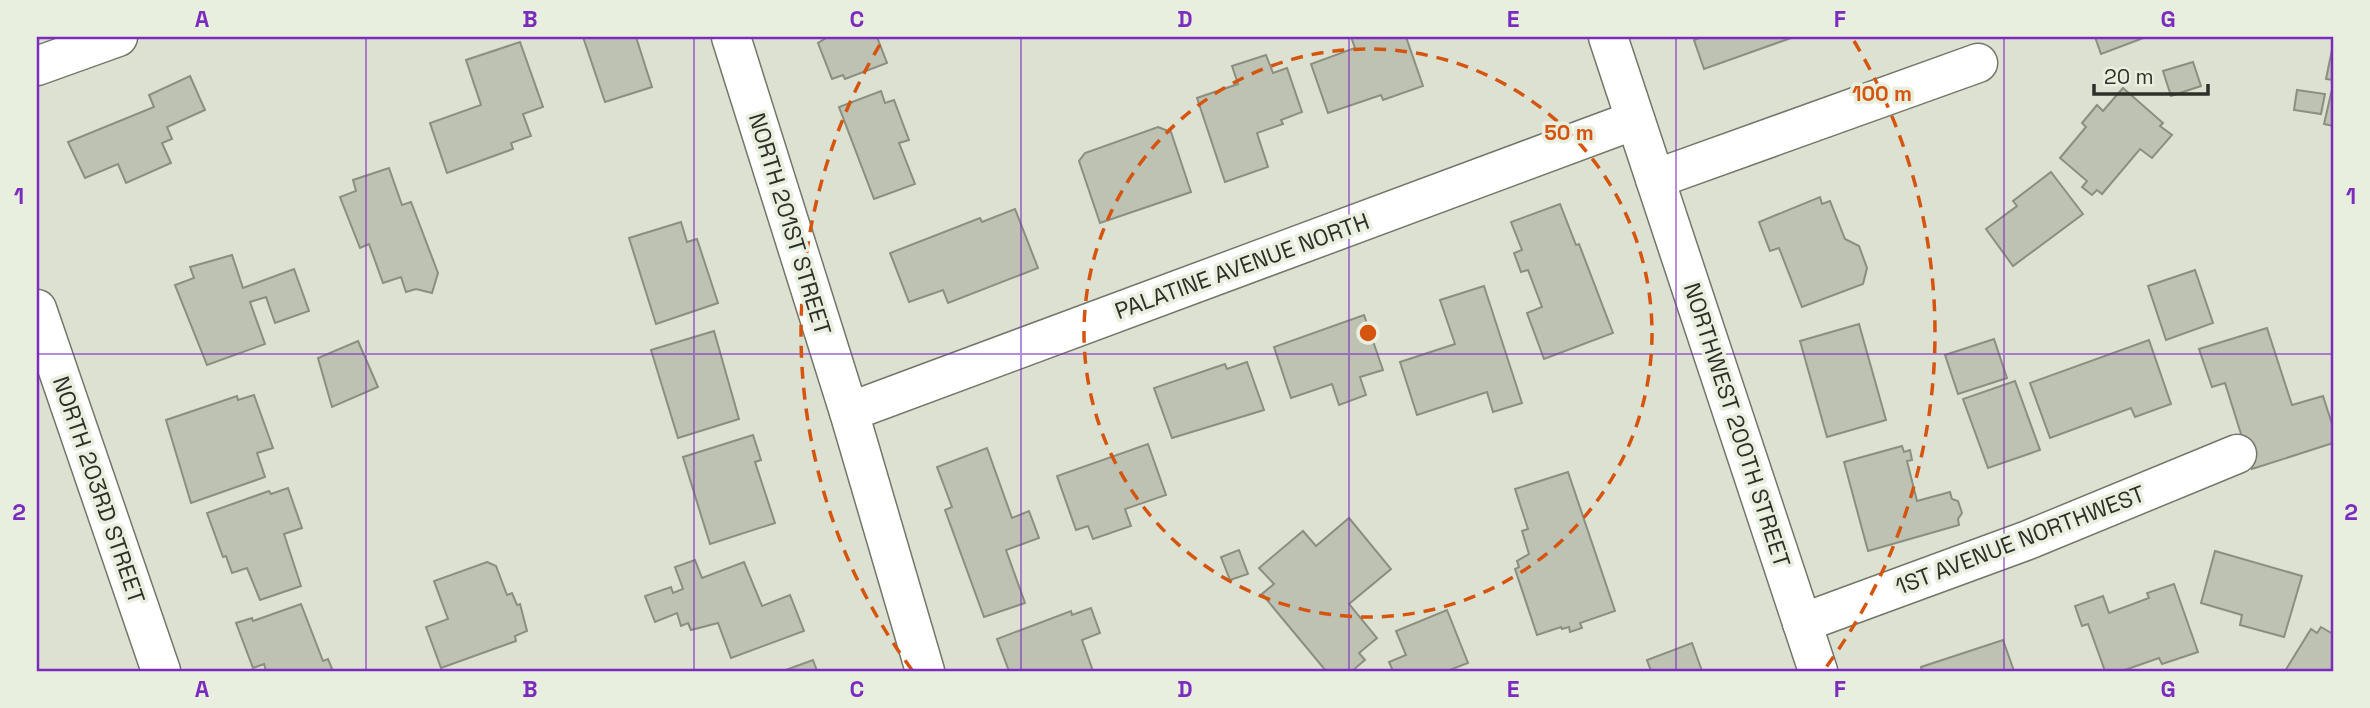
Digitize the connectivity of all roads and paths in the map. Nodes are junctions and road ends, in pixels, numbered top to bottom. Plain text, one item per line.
1 (118, 37) edge
2 (731, 37) edge
3 (1608, 37) edge
4 (1978, 63) dead end
5 (37, 66) edge
6 (1635, 120) junction
7 (1655, 179) junction
8 (37, 309) edge
9 (849, 412) junction
10 (2236, 454) dead end
11 (1802, 623) junction
12 (161, 671) edge
13 (925, 671) edge
14 (1818, 671) edge

1 - 5 street
2 - 9 street, NORTH 201ST STREET
3 - 6 street, NORTHWEST 200TH STREET
4 - 7 street
6 - 7 street, NORTHWEST 200TH STREET
6 - 9 street, PALATINE AVENUE NORTH
7 - 11 street, NORTHWEST 200TH STREET
8 - 12 street, NORTH 203RD STREET
9 - 13 street, NORTH 201ST STREET
10 - 11 street, 1ST AVENUE NORTHWEST
11 - 14 street, NORTHWEST 200TH STREET

